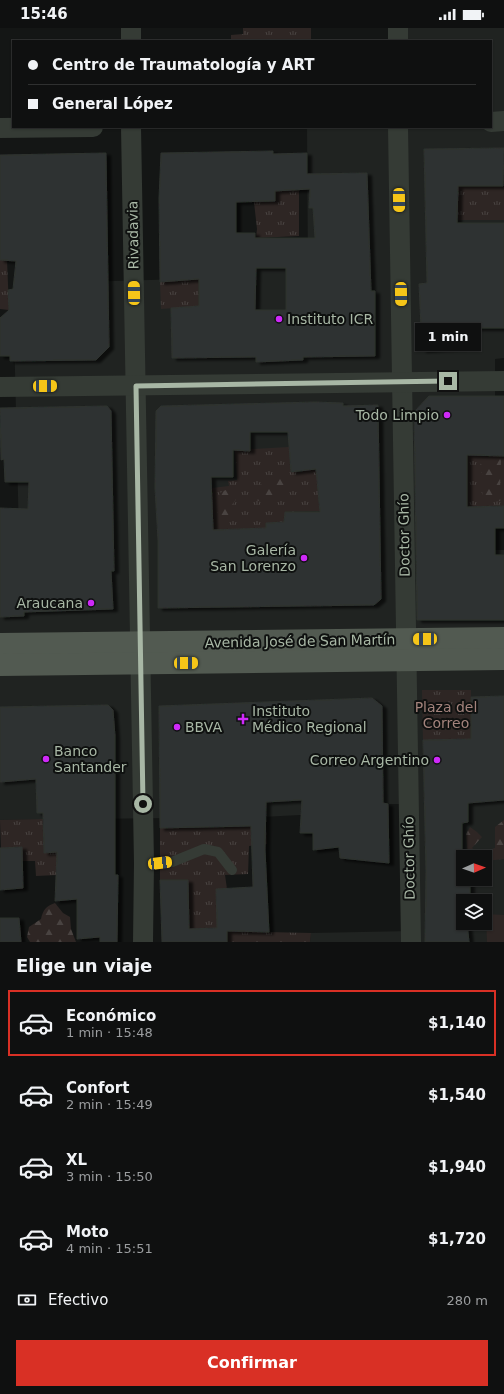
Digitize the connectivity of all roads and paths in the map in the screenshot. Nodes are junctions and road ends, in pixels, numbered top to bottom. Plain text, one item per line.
1 (131, 28) edge
2 (398, 28) edge
3 (131, 40) edge
4 (398, 40) edge
5 (504, 121) edge
6 (492, 122) edge
7 (0, 128) edge
8 (12, 128) edge
9 (131, 128) edge
10 (398, 128) edge
11 (504, 380) edge
12 (403, 381) junction
13 (136, 386) junction
14 (0, 387) edge
15 (504, 638) edge
16 (0, 644) edge
17 (406, 650) junction
18 (140, 653) junction
19 (504, 659) edge
20 (0, 665) edge
21 (144, 863) junction
22 (232, 870) dead end
23 (143, 942) edge
24 (411, 942) edge

1 - 3 street
2 - 4 street
5 - 6 street
7 - 8 street
9 - 13 street, Rivadavia
10 - 12 street, Doctor Ghío
11 - 12 street
12 - 13 street
12 - 17 street, Doctor Ghío
13 - 14 street
13 - 18 street, Rivadavia
15 - 17 main road, Avenida José de San Martín
16 - 18 main road, Avenida José de San Martín
17 - 18 main road, Avenida José de San Martín
17 - 19 main road, Avenida José de San Martín
17 - 24 street, Doctor Ghío
18 - 20 main road, Avenida José de San Martín
18 - 21 street, Rivadavia
21 - 22 lane
21 - 23 street, Rivadavia

